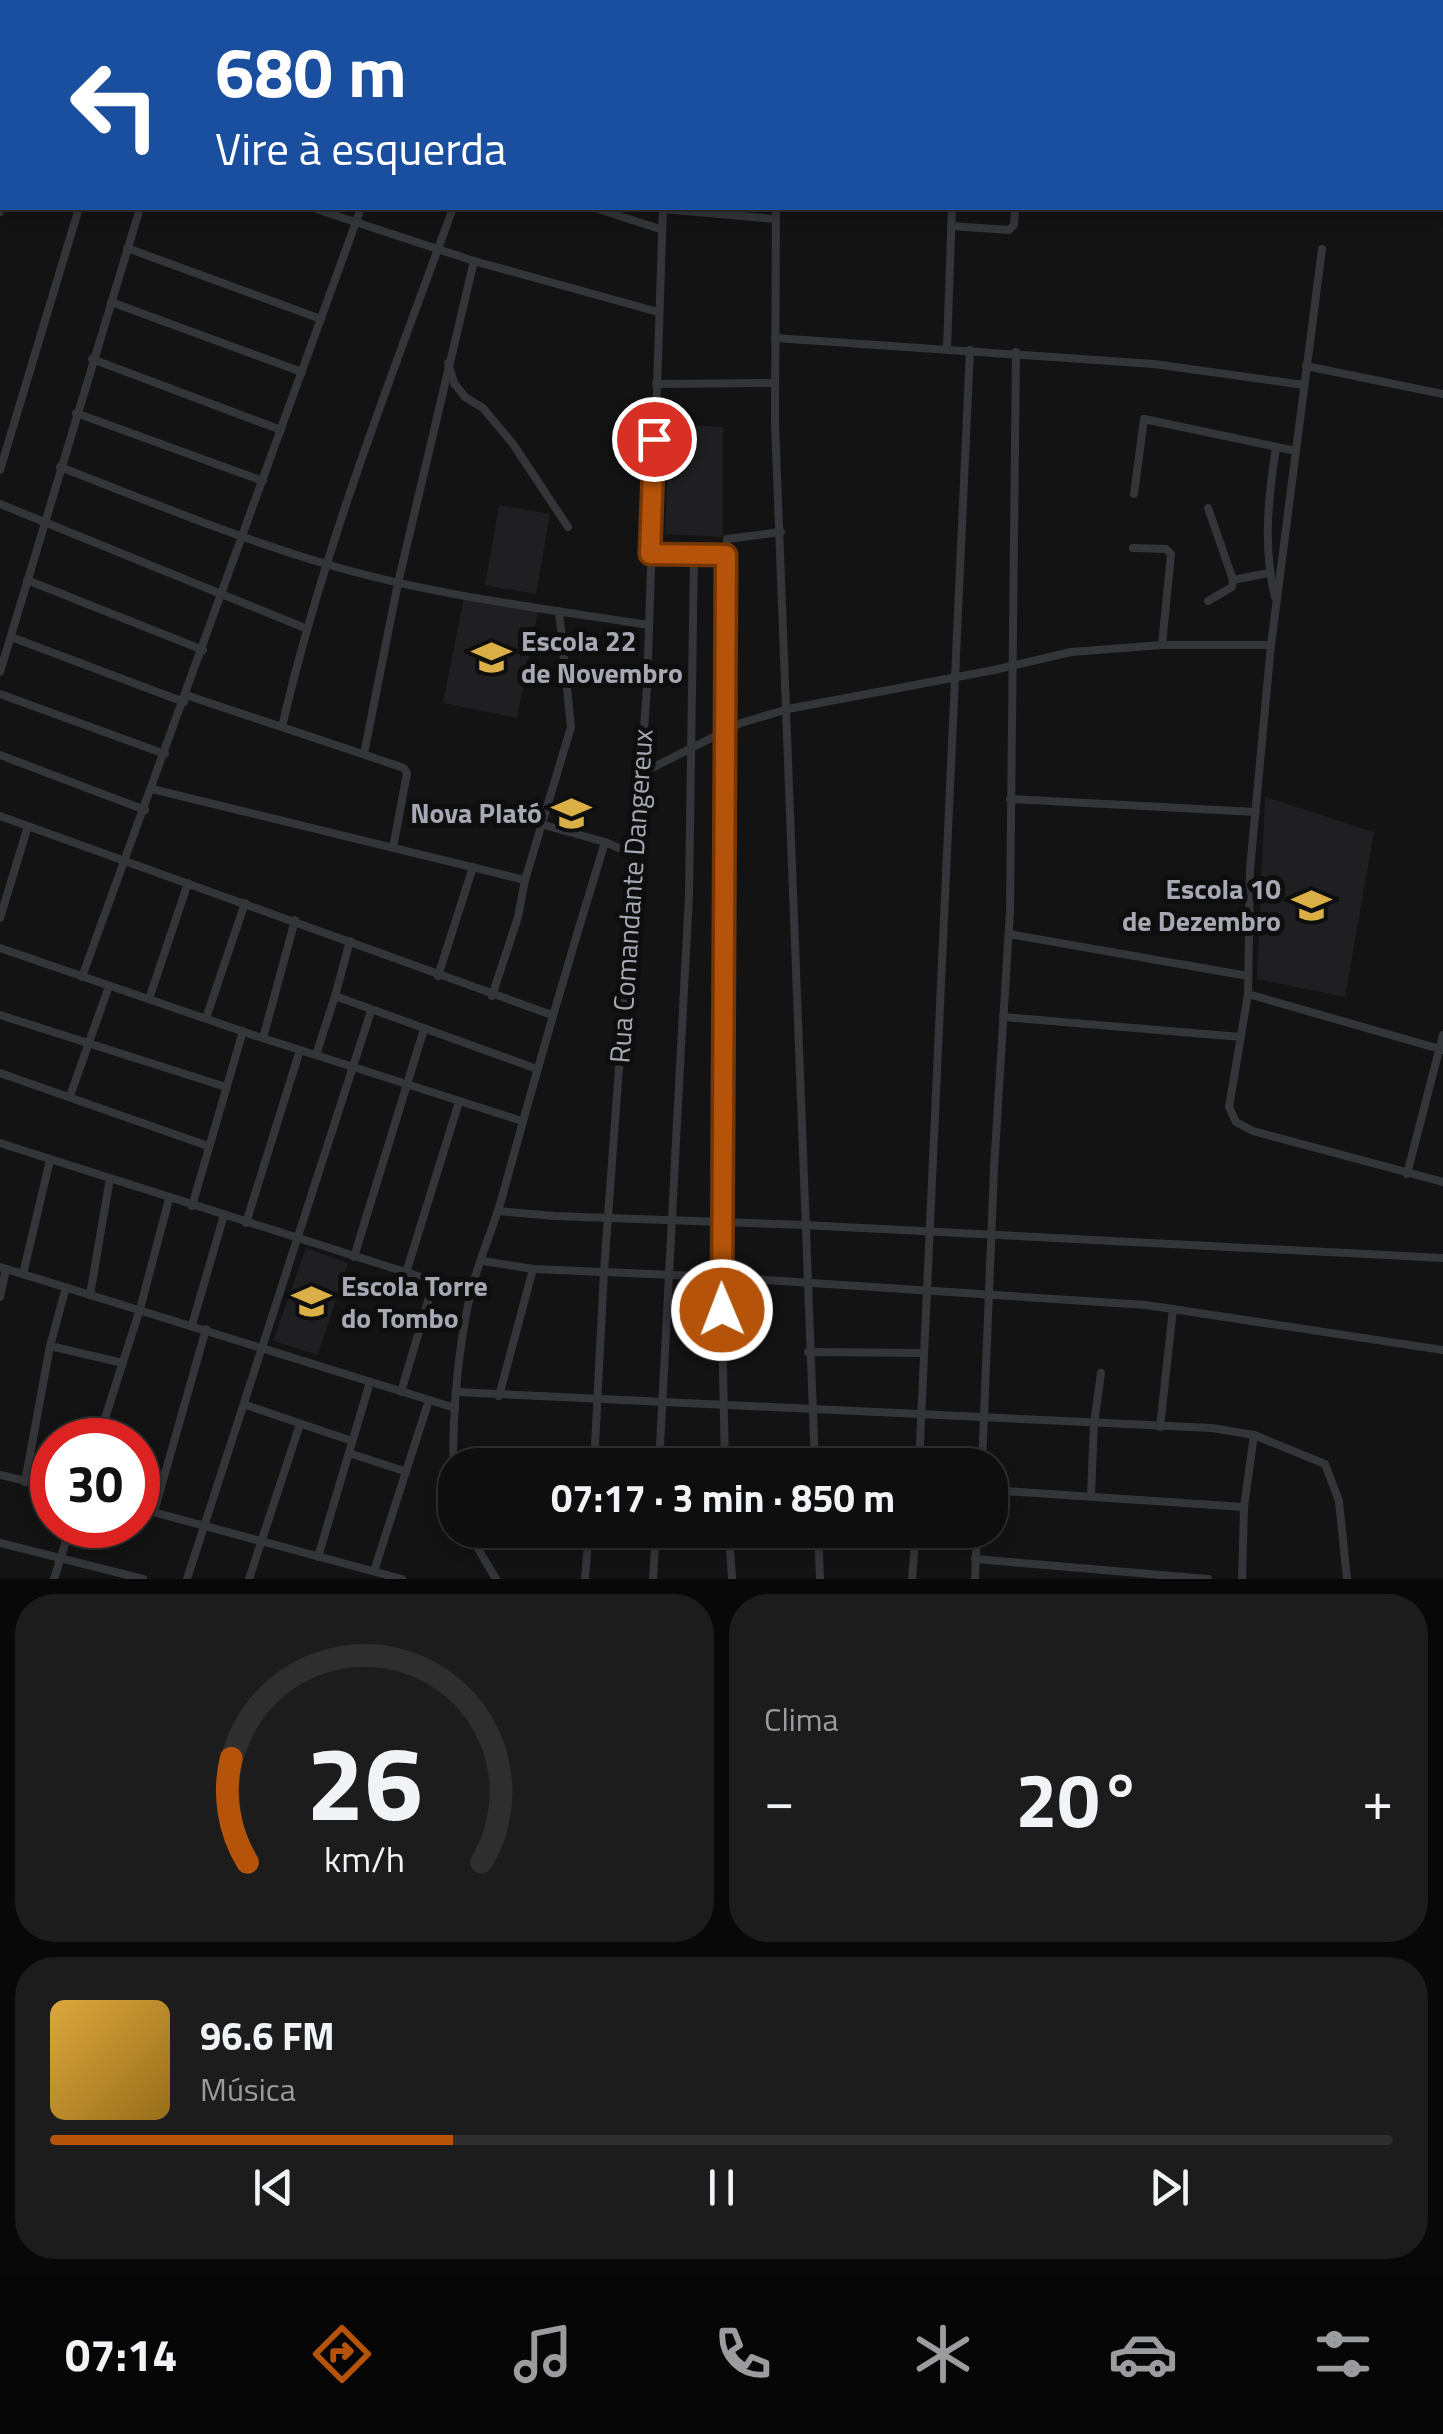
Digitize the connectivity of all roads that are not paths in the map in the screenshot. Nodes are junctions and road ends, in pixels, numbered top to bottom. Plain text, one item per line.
1 (78, 210) edge
2 (139, 210) edge
3 (319, 210) edge
4 (360, 210) edge
5 (452, 210) edge
6 (601, 210) edge
7 (663, 210) edge
8 (683, 210) edge
9 (776, 210) edge
10 (952, 210) edge
11 (1016, 210) edge
12 (774, 219) junction
13 (356, 222) junction
14 (951, 226) junction
15 (660, 229) junction
16 (128, 248) junction
17 (438, 248) junction
18 (1322, 249) dead end
19 (474, 260) junction
20 (111, 302) junction
21 (658, 312) junction
22 (321, 319) junction
23 (775, 338) junction
24 (947, 348) junction
25 (970, 350) junction
26 (1016, 352) junction
27 (92, 359) junction
28 (448, 362) junction
29 (1306, 366) junction
30 (302, 372) junction
31 (774, 383) junction
32 (656, 384) junction
33 (1304, 385) junction
34 (1443, 394) edge
35 (76, 412) junction
36 (281, 430) junction
37 (1276, 448) junction
38 (1296, 451) junction
39 (60, 467) junction
40 (0, 470) edge
41 (263, 481) junction
42 (1134, 494) dead end
43 (0, 504) edge
44 (1208, 508) dead end
45 (44, 522) junction
46 (568, 526) dead end
47 (781, 532) junction
48 (243, 537) junction
49 (1133, 548) dead end
50 (650, 554) junction
51 (694, 554) junction
52 (726, 555) junction
53 (326, 564) junction
54 (1268, 572) junction
55 (27, 580) junction
56 (1234, 580) junction
57 (398, 582) junction
58 (222, 594) junction
59 (1208, 601) dead end
60 (1276, 604) junction
61 (559, 610) junction
62 (648, 625) junction
63 (305, 628) junction
64 (12, 637) junction
65 (1162, 645) junction
66 (1271, 645) junction
67 (203, 650) junction
68 (1012, 664) junction
69 (0, 672) edge
70 (958, 677) junction
71 (0, 694) edge
72 (185, 699) junction
73 (788, 709) junction
74 (282, 727) junction
75 (724, 734) junction
76 (690, 750) junction
77 (165, 754) junction
78 (364, 754) junction
79 (0, 755) edge
80 (640, 774) junction
81 (152, 789) junction
82 (1010, 799) junction
83 (145, 810) junction
84 (1256, 812) junction
85 (0, 816) edge
86 (544, 825) junction
87 (28, 826) junction
88 (604, 842) junction
89 (393, 848) junction
90 (635, 855) junction
91 (126, 862) junction
92 (474, 868) junction
93 (525, 880) junction
94 (0, 882) edge
95 (188, 883) junction
96 (10, 885) junction
97 (245, 903) junction
98 (0, 918) edge
99 (295, 920) junction
100 (1008, 934) junction
101 (350, 941) junction
102 (0, 948) edge
103 (438, 976) junction
104 (1248, 976) junction
105 (82, 977) junction
106 (109, 986) junction
107 (1248, 994) junction
108 (334, 996) junction
109 (492, 996) junction
110 (149, 999) junction
111 (372, 1011) junction
112 (0, 1015) edge
113 (552, 1015) junction
114 (1003, 1017) junction
115 (206, 1018) junction
116 (424, 1029) junction
117 (242, 1031) junction
118 (1443, 1035) edge
119 (1241, 1037) junction
120 (263, 1038) junction
121 (88, 1043) junction
122 (300, 1050) junction
123 (1441, 1050) edge
124 (316, 1055) junction
125 (353, 1068) junction
126 (537, 1069) junction
127 (0, 1073) edge
128 (408, 1085) junction
129 (226, 1087) junction
130 (70, 1096) junction
131 (459, 1102) junction
132 (522, 1121) junction
133 (0, 1144) edge
134 (208, 1146) junction
135 (50, 1160) junction
136 (1406, 1174) junction
137 (110, 1178) junction
138 (1443, 1182) edge
139 (170, 1198) junction
140 (192, 1206) junction
141 (498, 1210) junction
142 (224, 1215) junction
143 (608, 1218) junction
144 (671, 1220) junction
145 (722, 1222) junction
146 (246, 1223) junction
147 (804, 1225) junction
148 (930, 1234) junction
149 (993, 1236) junction
150 (296, 1240) junction
151 (354, 1257) junction
152 (1443, 1258) edge
153 (483, 1261) junction
154 (3, 1268) edge
155 (533, 1269) junction
156 (604, 1271) junction
157 (406, 1273) junction
158 (23, 1274) junction
159 (668, 1275) junction
160 (721, 1277) junction
161 (434, 1282) junction
162 (806, 1282) junction
163 (66, 1287) junction
164 (927, 1290) junction
165 (470, 1293) junction
166 (989, 1294) junction
167 (90, 1295) junction
168 (0, 1297) edge
169 (140, 1309) junction
170 (1173, 1309) junction
171 (192, 1325) junction
172 (206, 1330) junction
173 (50, 1346) junction
174 (264, 1347) junction
175 (1443, 1350) edge
176 (808, 1352) junction
177 (923, 1353) junction
178 (123, 1363) junction
179 (1101, 1373) dead end
180 (370, 1382) junction
181 (402, 1392) junction
182 (457, 1392) junction
183 (499, 1396) junction
184 (429, 1400) junction
185 (596, 1402) junction
186 (662, 1404) junction
187 (246, 1405) junction
188 (455, 1408) junction
189 (724, 1408) junction
190 (812, 1410) junction
191 (920, 1416) junction
192 (105, 1418) edge
193 (984, 1418) junction
194 (300, 1424) junction
195 (1094, 1424) junction
196 (1160, 1427) junction
197 (1254, 1435) junction
198 (352, 1441) junction
199 (453, 1448) edge
200 (595, 1448) edge
201 (660, 1448) edge
202 (725, 1448) edge
203 (814, 1448) edge
204 (919, 1448) edge
205 (983, 1448) edge
206 (349, 1453) junction
207 (404, 1472) junction
208 (0, 1475) edge
209 (25, 1482) junction
210 (30, 1483) edge
211 (160, 1491) edge
212 (1008, 1491) edge
213 (1091, 1495) junction
214 (1244, 1507) junction
215 (160, 1513) edge
216 (204, 1524) junction
217 (260, 1540) junction
218 (0, 1543) edge
219 (64, 1548) edge
220 (478, 1548) edge
221 (587, 1548) edge
222 (655, 1548) edge
223 (730, 1548) edge
224 (819, 1548) edge
225 (915, 1548) edge
226 (976, 1548) edge
227 (61, 1557) junction
228 (318, 1557) junction
229 (975, 1559) junction
230 (374, 1571) junction
231 (54, 1579) edge
232 (143, 1579) edge
233 (188, 1579) edge
234 (248, 1579) edge
235 (402, 1579) edge
236 (496, 1579) edge
237 (584, 1579) edge
238 (653, 1579) edge
239 (732, 1579) edge
240 (820, 1579) edge
241 (912, 1579) edge
242 (976, 1579) edge
243 (1208, 1579) edge
244 (1242, 1579) edge
245 (1347, 1579) edge

1 - 40 street
2 - 16 street
3 - 13 street
4 - 13 street
5 - 17 street
6 - 15 street
7 - 15 street, Rua Comandante Dangereux
8 - 12 street
9 - 12 street
10 - 14 street
11 - 14 street
12 - 23 street
13 - 17 street
13 - 22 street
14 - 24 street
15 - 21 street, Rua Comandante Dangereux
16 - 20 street
16 - 22 street
17 - 19 street
17 - 53 street
18 - 29 street
19 - 21 street
19 - 28 street
20 - 27 street
20 - 30 street
21 - 32 street, Rua Comandante Dangereux
22 - 30 street
23 - 24 street
23 - 31 street
24 - 25 street
25 - 26 street
25 - 70 street
26 - 33 street
26 - 68 street
27 - 35 street
27 - 36 street
28 - 46 street
28 - 57 street
29 - 33 street
29 - 34 street
30 - 36 street
31 - 32 street
31 - 47 street
32 - 50 street, Rua Comandante Dangereux
33 - 38 street
35 - 39 street
35 - 41 street
36 - 41 street
37 - 38 street
37 - 42 street
37 - 54 street
38 - 60 street
39 - 45 street
39 - 48 street
41 - 48 street
43 - 45 street
44 - 56 street
45 - 55 street
45 - 58 street
47 - 52 street
47 - 73 street
48 - 53 street
48 - 58 street
49 - 65 street
50 - 51 street
50 - 62 street, Rua Comandante Dangereux
51 - 52 street
51 - 76 street
52 - 75 street
53 - 57 street
53 - 63 street
54 - 56 street
54 - 60 street
55 - 64 street
55 - 67 street
56 - 59 street
57 - 61 street
57 - 78 street
58 - 63 street
58 - 67 street
60 - 66 street
61 - 62 street
61 - 86 street
62 - 80 street, Rua Comandante Dangereux
63 - 74 street
64 - 69 street
64 - 72 street
65 - 66 street
65 - 68 street
66 - 84 street
67 - 72 street
68 - 70 street
68 - 82 street
70 - 73 street
70 - 148 street
71 - 77 street
72 - 74 street
72 - 77 street
73 - 75 street
73 - 147 street
74 - 78 street
75 - 76 street
75 - 145 street
76 - 80 street
76 - 144 street
77 - 81 street
78 - 89 street
79 - 83 street
80 - 90 street, Rua Comandante Dangereux
81 - 83 street
81 - 89 street
82 - 84 street
82 - 100 street
83 - 91 street
84 - 104 street
85 - 87 street
86 - 88 street
86 - 93 street
87 - 91 street
87 - 96 street
88 - 90 street
88 - 113 street
89 - 92 street
90 - 143 street, Rua Comandante Dangereux
91 - 95 street
91 - 105 street
92 - 93 street
92 - 103 street
93 - 109 street
94 - 96 street
95 - 97 street
95 - 110 street
96 - 98 street
97 - 99 street
97 - 115 street
99 - 101 street
99 - 120 street
100 - 104 street
100 - 114 street
101 - 103 street
101 - 108 street
102 - 105 street
103 - 109 street
104 - 107 street
105 - 106 street
106 - 110 street
106 - 121 street
107 - 119 street
107 - 123 street
108 - 111 street
108 - 124 street
109 - 113 street
110 - 115 street
111 - 116 street
111 - 125 street
112 - 121 street
113 - 126 street
114 - 119 street
114 - 149 street
115 - 117 street
116 - 126 street
116 - 128 street
117 - 120 street
117 - 129 street
118 - 123 street
119 - 136 street
120 - 122 street
121 - 129 street
121 - 130 street
122 - 124 street
122 - 146 street
123 - 136 street
124 - 125 street
125 - 128 street
125 - 150 street
126 - 132 street
127 - 130 street
128 - 131 street
128 - 151 street
129 - 134 street
130 - 134 street
131 - 132 street
131 - 157 street
132 - 141 street
133 - 135 street
134 - 140 street
135 - 137 street
135 - 158 street
136 - 138 street
137 - 139 street
137 - 167 street
139 - 140 street
139 - 169 street
140 - 142 street
141 - 143 street
141 - 153 street
142 - 146 street
142 - 171 street
143 - 144 street
143 - 156 street, Rua Comandante Dangereux
144 - 145 street
144 - 159 street
145 - 147 street
145 - 160 street
146 - 150 street
147 - 148 street
147 - 162 street
148 - 149 street
148 - 164 street
149 - 152 street
149 - 166 street
150 - 151 street
150 - 174 street
151 - 157 street
153 - 155 street
153 - 165 street
154 - 158 street
154 - 168 street
155 - 156 street
155 - 183 street
156 - 159 street
156 - 185 street, Rua Comandante Dangereux
157 - 161 street
158 - 163 street
159 - 160 street
159 - 186 street
160 - 162 street
160 - 189 street
161 - 165 street
161 - 181 street
162 - 164 street
162 - 176 street
163 - 167 street
163 - 173 street
164 - 166 street
164 - 177 street
165 - 182 street
166 - 170 street
166 - 193 street
167 - 169 street
169 - 171 street
169 - 178 street
170 - 175 street
170 - 196 street
171 - 172 street
172 - 174 street
172 - 211 street
173 - 178 street
173 - 209 street
174 - 180 street
174 - 187 street
176 - 177 street
176 - 190 street
177 - 191 street
178 - 192 street
179 - 195 street
180 - 181 street
180 - 198 street
181 - 184 street
182 - 183 street
182 - 188 street
183 - 185 street
184 - 188 street
184 - 207 street
185 - 186 street
185 - 200 street, Rua Comandante Dangereux
186 - 189 street
186 - 201 street
187 - 194 street
187 - 216 street
188 - 199 street
189 - 190 street
189 - 202 street
190 - 191 street
190 - 203 street
191 - 193 street
191 - 204 street
193 - 195 street
193 - 205 street
194 - 198 street
194 - 217 street
195 - 196 street
195 - 213 street
196 - 197 street
197 - 214 street
197 - 245 street
198 - 206 street
206 - 207 street
206 - 228 street
207 - 230 street
208 - 209 street
209 - 210 street
212 - 213 street
213 - 214 street
214 - 244 street
215 - 216 street
216 - 217 street
216 - 233 street
217 - 228 street
217 - 234 street
218 - 227 street
219 - 227 street
220 - 236 street
221 - 237 street
222 - 238 street
223 - 239 street
224 - 240 street
225 - 241 street
226 - 229 street
227 - 231 street
227 - 232 street
228 - 230 street
229 - 242 street
229 - 243 street
230 - 235 street

